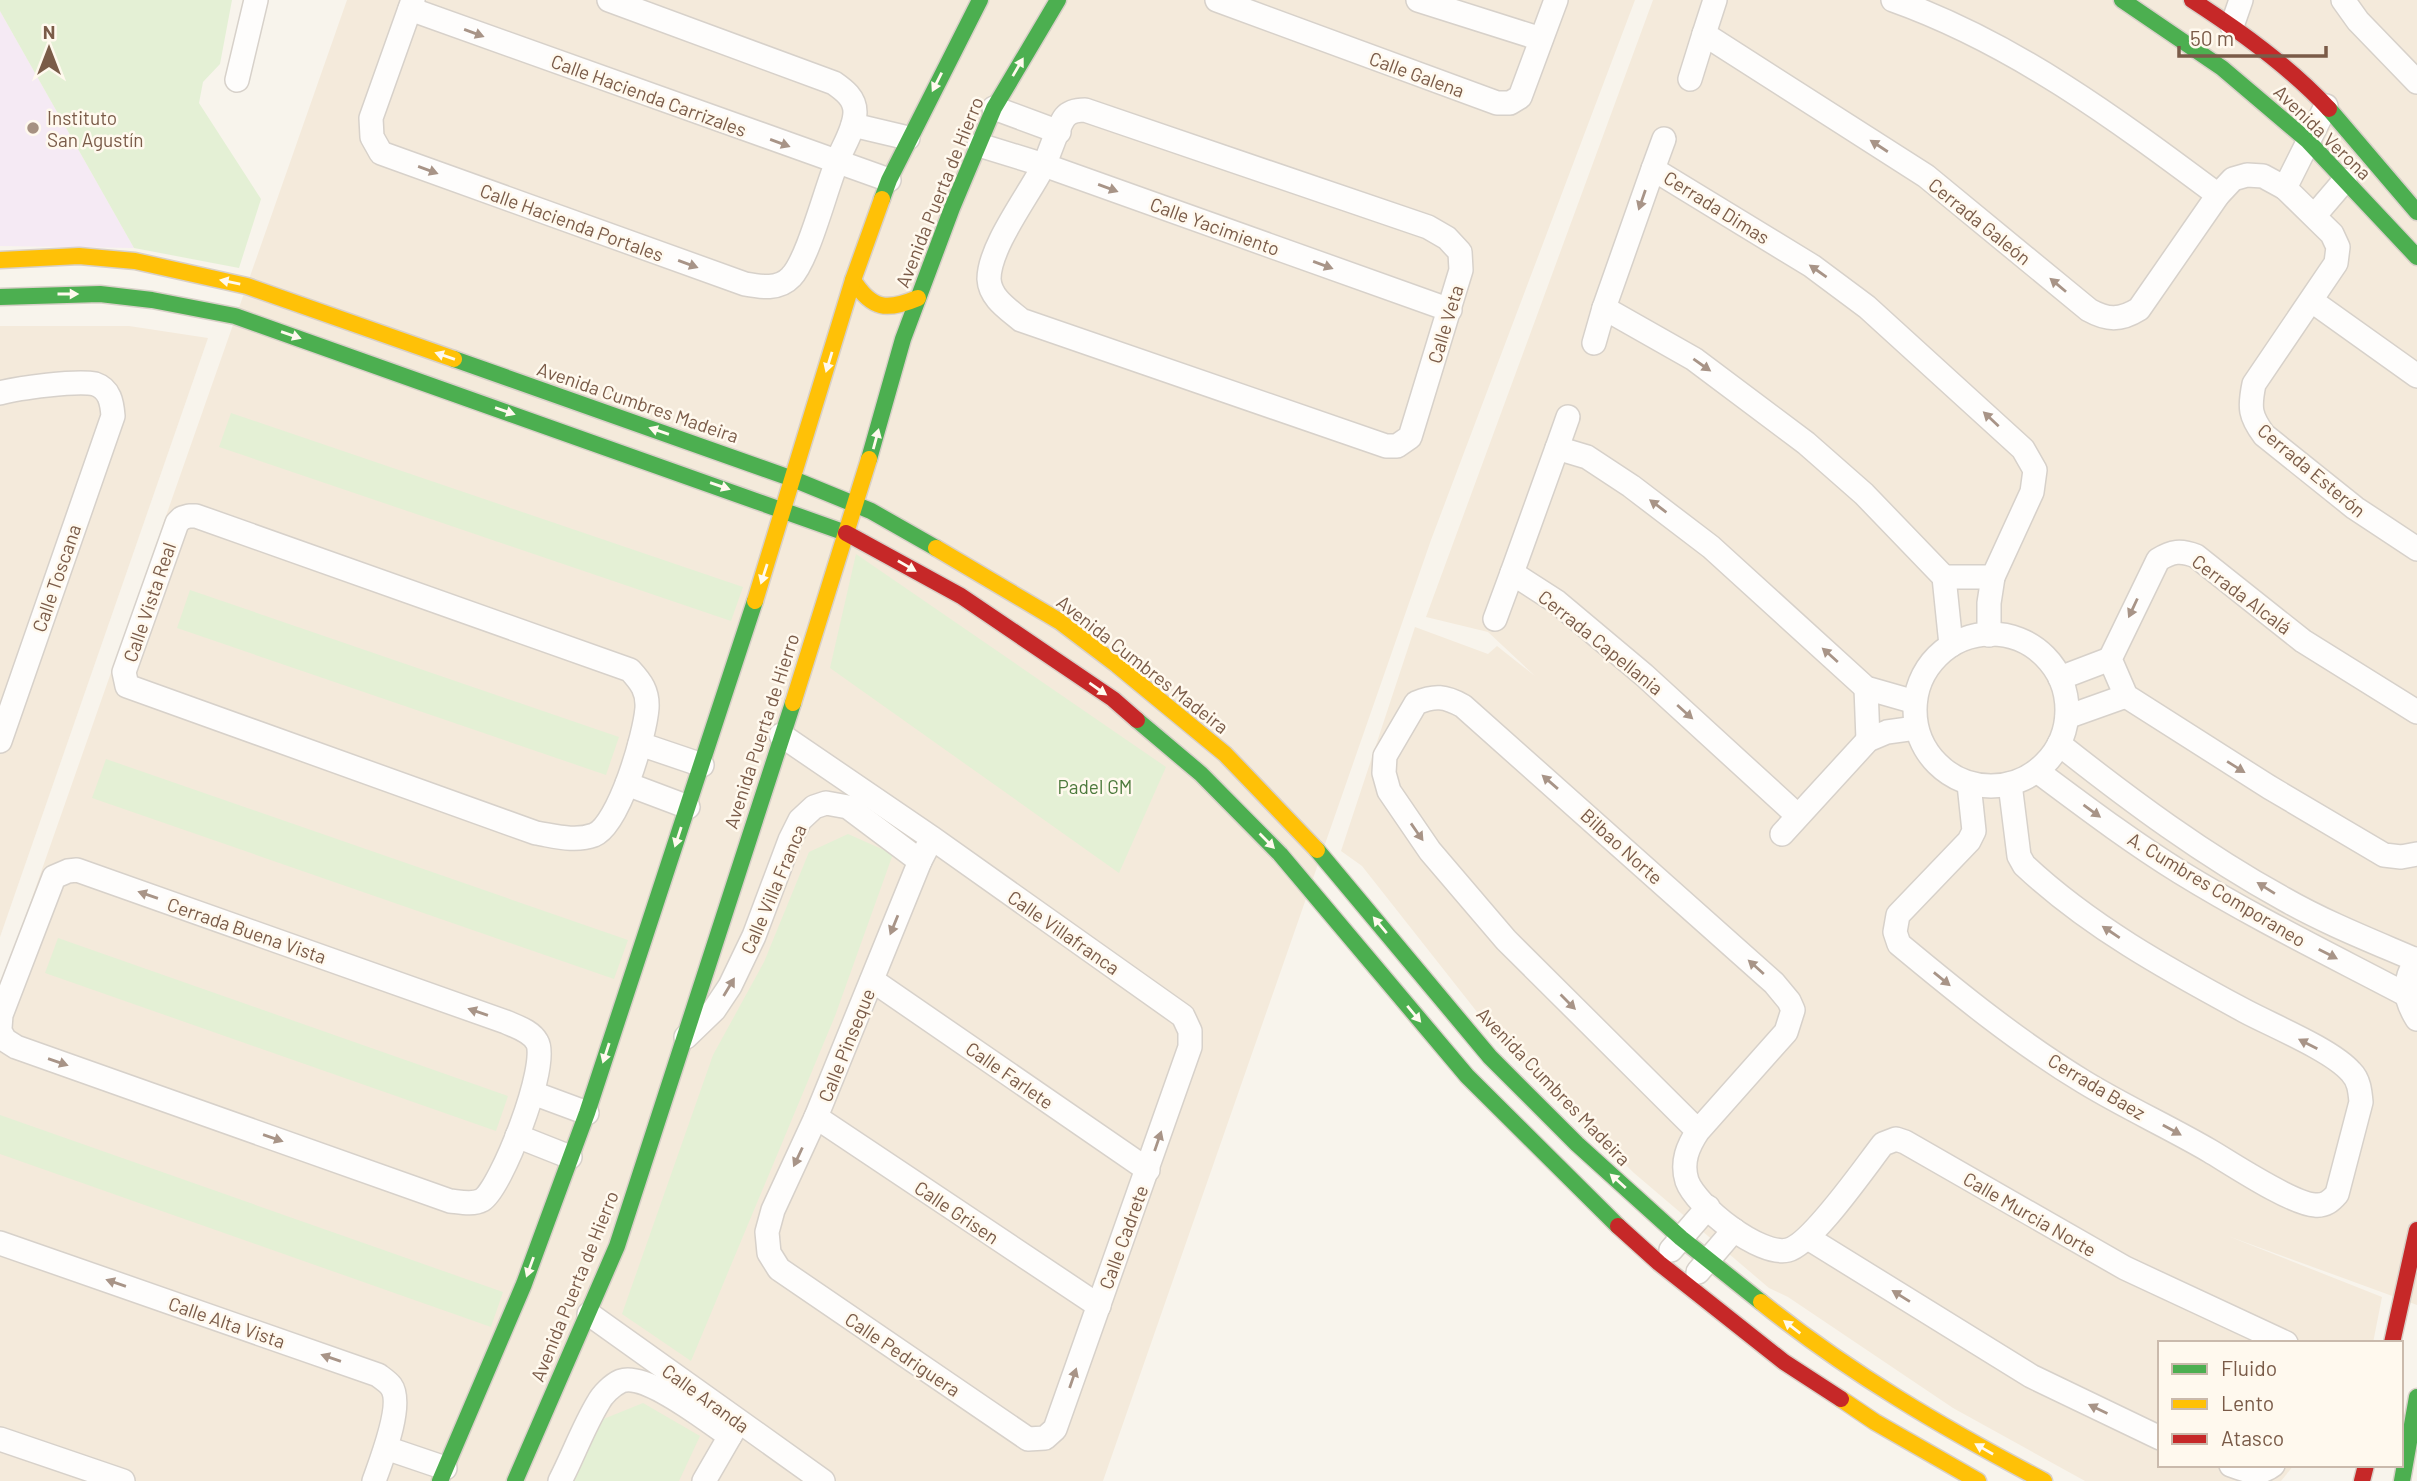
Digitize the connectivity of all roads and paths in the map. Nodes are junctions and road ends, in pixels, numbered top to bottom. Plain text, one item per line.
1 (256, 0) edge
2 (609, 0) edge
3 (980, 0) edge
4 (1058, 0) edge
5 (1217, 0) edge
6 (1418, 0) edge
7 (1556, 0) edge
8 (1715, 0) edge
9 (1893, 0) edge
10 (2122, 0) edge
11 (2241, 0) edge
12 (2343, 0) edge
13 (2198, 2) edge
14 (411, 5) edge
15 (2232, 26) junction
16 (1704, 34) junction
17 (1541, 39) junction
18 (1690, 79) dead end
19 (237, 80) dead end
20 (2417, 82) edge
21 (2326, 106) junction
22 (994, 108) junction
23 (853, 125) junction
24 (1059, 132) junction
25 (908, 138) junction
26 (1664, 139) dead end
27 (2308, 141) junction
28 (979, 145) junction
29 (836, 163) junction
30 (1044, 165) junction
31 (1654, 169) junction
32 (889, 180) junction
33 (2346, 180) junction
34 (2285, 188) junction
35 (2218, 195) junction
36 (2417, 212) edge
37 (2315, 215) junction
38 (2417, 257) edge
39 (0, 260) edge
40 (853, 280) junction
41 (0, 297) edge
42 (918, 298) junction
43 (2312, 301) junction
44 (1604, 308) junction
45 (1450, 310) junction
46 (854, 319) junction
47 (903, 339) junction
48 (1594, 343) dead end
49 (2417, 376) edge
50 (0, 393) edge
51 (1568, 417) dead end
52 (1557, 448) junction
53 (793, 479) junction
54 (857, 505) junction
55 (784, 509) junction
56 (847, 533) junction
57 (797, 535) dead end
58 (772, 548) junction
59 (2417, 549) edge
60 (821, 556) dead end
61 (1512, 573) junction
62 (1944, 577) junction
63 (1993, 577) junction
64 (820, 617) junction
65 (1495, 619) dead end
66 (1989, 635) junction
67 (1951, 645) junction
68 (2110, 659) junction
69 (2060, 678) junction
70 (1866, 688) junction
71 (2126, 696) junction
72 (1915, 702) junction
73 (2417, 712) edge
74 (2067, 718) junction
75 (1916, 727) junction
76 (781, 735) junction
77 (1868, 740) junction
78 (0, 741) edge
79 (640, 744) junction
80 (2059, 744) junction
81 (702, 765) junction
82 (2037, 771) junction
83 (627, 784) junction
84 (1969, 784) junction
85 (2010, 784) junction
86 (688, 807) junction
87 (1797, 815) junction
88 (1782, 834) dead end
89 (932, 838) junction
90 (2417, 854) edge
91 (919, 861) junction
92 (2416, 959) edge
93 (872, 980) junction
94 (2405, 994) junction
95 (2417, 1019) edge
96 (1791, 1021) joint
97 (0, 1029) edge
98 (1190, 1031) joint
99 (684, 1038) junction
100 (533, 1093) junction
101 (587, 1113) junction
102 (816, 1117) junction
103 (1698, 1130) junction
104 (517, 1136) junction
105 (570, 1157) junction
106 (1148, 1170) junction
107 (1708, 1207) junction
108 (1734, 1230) junction
109 (2417, 1230) edge
110 (1681, 1238) junction
111 (1808, 1238) junction
112 (0, 1243) edge
113 (769, 1253) joint
114 (1707, 1261) junction
115 (1659, 1263) junction
116 (1687, 1286) junction
117 (1099, 1306) junction
118 (589, 1314) junction
119 (2282, 1341) edge
120 (2392, 1341) edge
121 (2417, 1397) edge
122 (734, 1429) junction
123 (2158, 1437) edge
124 (1045, 1438) joint
125 (0, 1439) edge
126 (386, 1448) junction
127 (2236, 1467) edge
128 (2270, 1467) edge
129 (443, 1475) edge
130 (124, 1481) edge
131 (374, 1481) edge
132 (515, 1481) edge
133 (560, 1481) edge
134 (704, 1481) edge
135 (823, 1481) edge
136 (1978, 1481) edge
137 (2044, 1481) edge
138 (2402, 1481) edge

1 - 19 street
2 - 23 street
3 -> 25 street
22 -> 4 street, Avenida Puerta de Hierro
5 - 17 street, Calle Galena
6 - 17 street
7 - 17 street, Calle Galena
8 - 16 street
9 - 35 street
10 - 27 street, Avenida Verona
11 - 15 street
12 - 20 street
13 - 15 street, Avenida Verona
14 -> 29 street, Calle Hacienda Carrizales
14 -> 29 street, Calle Hacienda Portales
15 - 21 street, Avenida Verona
16 - 18 street
35 -> 16 street, Cerrada Galeón
21 - 27 street
21 - 36 street, Avenida Verona
22 - 24 street
22 - 28 street, Avenida Puerta de Hierro
23 - 25 street
23 - 29 street
24 - 30 street, Calle Veta
24 - 45 street, Calle Veta
25 - 32 street
26 - 31 street
27 - 33 street, Avenida Verona
27 - 34 street
28 - 30 street, Calle Yacimiento
28 - 42 street, Avenida Puerta de Hierro
29 - 32 street, Calle Hacienda Carrizales
30 -> 45 street, Calle Yacimiento
30 - 45 street, Calle Veta
31 -> 44 street, Cerrada Dimas
63 -> 31 street, Cerrada Dimas
32 - 40 street
33 - 37 street
33 - 38 street, Avenida Verona
34 - 35 street, Cerrada Galeón
34 - 37 street, Cerrada Esterón
37 - 43 street, Cerrada Esterón
53 -> 39 street, Avenida Cumbres Madeira
40 - 42 street
40 - 46 street
41 -> 55 street
42 - 47 street, Avenida Puerta de Hierro
43 - 49 street
43 - 59 street, Cerrada Esterón
44 - 48 street, Cerrada Dimas
44 -> 62 street
46 - 47 street
46 -> 53 street
54 -> 47 street, Avenida Puerta de Hierro
50 - 78 street, Calle Toscana
51 - 52 street
52 - 61 street
70 -> 52 street
53 - 54 street, Avenida Cumbres Madeira
53 - 55 street
54 - 56 street, Avenida Puerta de Hierro
110 -> 54 street, Avenida Cumbres Madeira
55 - 56 street
55 - 58 street
56 - 64 street, Avenida Puerta de Hierro
56 -> 115 street
57 - 58 street
58 -> 81 street
60 - 64 street
61 - 65 street
61 -> 87 street, Cerrada Capellania
62 - 63 street
62 - 67 street
63 - 66 street, Cerrada Dimas
64 - 76 street, Avenida Puerta de Hierro
66 - 67 street
66 - 69 street
67 - 72 street
68 - 69 street
68 - 71 street
73 -> 68 street, Cerrada Alcalá
69 - 74 street
70 - 72 street
70 - 77 street
71 - 74 street
71 -> 90 street
72 - 75 street
74 - 80 street
75 - 77 street
75 - 84 street
76 - 89 street
76 - 99 street, Avenida Puerta de Hierro
77 - 87 street
79 - 81 street
79 - 83 street, Calle Vista Real
79 - 83 street, Calle Vista Real
80 - 82 street
92 -> 80 street, A. Cumbres Comporaneo
81 - 86 street
82 - 85 street
82 -> 94 street, A. Cumbres Comporaneo
83 - 86 street
84 - 85 street
84 -> 85 street, Cerrada Baez
86 -> 101 street
87 - 88 street
89 - 91 street, Calle Pinseque
89 - 98 street, Calle Villafranca
91 -> 93 street, Calle Pinseque
99 -> 91 street, Calle Villa Franca
92 - 94 street, A. Cumbres Comporaneo
93 - 102 street, Calle Pinseque
93 - 106 street, Calle Farlete
94 - 95 street
96 - 103 street, Calle Murcia Norte
96 -> 103 street, Bilbao Norte
100 -> 97 street, Cerrada Buena Vista
97 -> 104 street, Cerrada Buena Vista
106 -> 98 street, Calle Cadrete
99 - 118 street, Avenida Puerta de Hierro
100 - 101 street
100 - 104 street, Cerrada Buena Vista
101 - 105 street
102 -> 113 street, Calle Pinseque
102 - 117 street, Calle Grisen
103 - 107 street, Calle Murcia Norte
104 - 105 street
105 -> 129 street
106 - 117 street, Calle Cadrete
107 - 108 street, Calle Murcia Norte
107 - 110 street
108 - 111 street, Calle Murcia Norte
108 - 114 street
109 - 120 street
110 - 114 street, Avenida Cumbres Madeira
110 - 115 street
111 - 119 street, Calle Murcia Norte
123 -> 111 street
126 -> 112 street, Calle Alta Vista
113 - 124 street, Calle Pedriguera
114 - 116 street
137 -> 114 street, Avenida Cumbres Madeira
115 - 116 street
116 - 136 street
124 -> 117 street, Calle Cadrete
118 - 122 street, Calle Aranda
118 - 132 street, Avenida Puerta de Hierro
121 - 138 street
122 - 133 street, Calle Aranda
122 - 134 street
122 - 135 street, Calle Aranda
125 - 130 street
126 - 129 street
126 - 131 street, Calle Alta Vista
127 - 128 street

